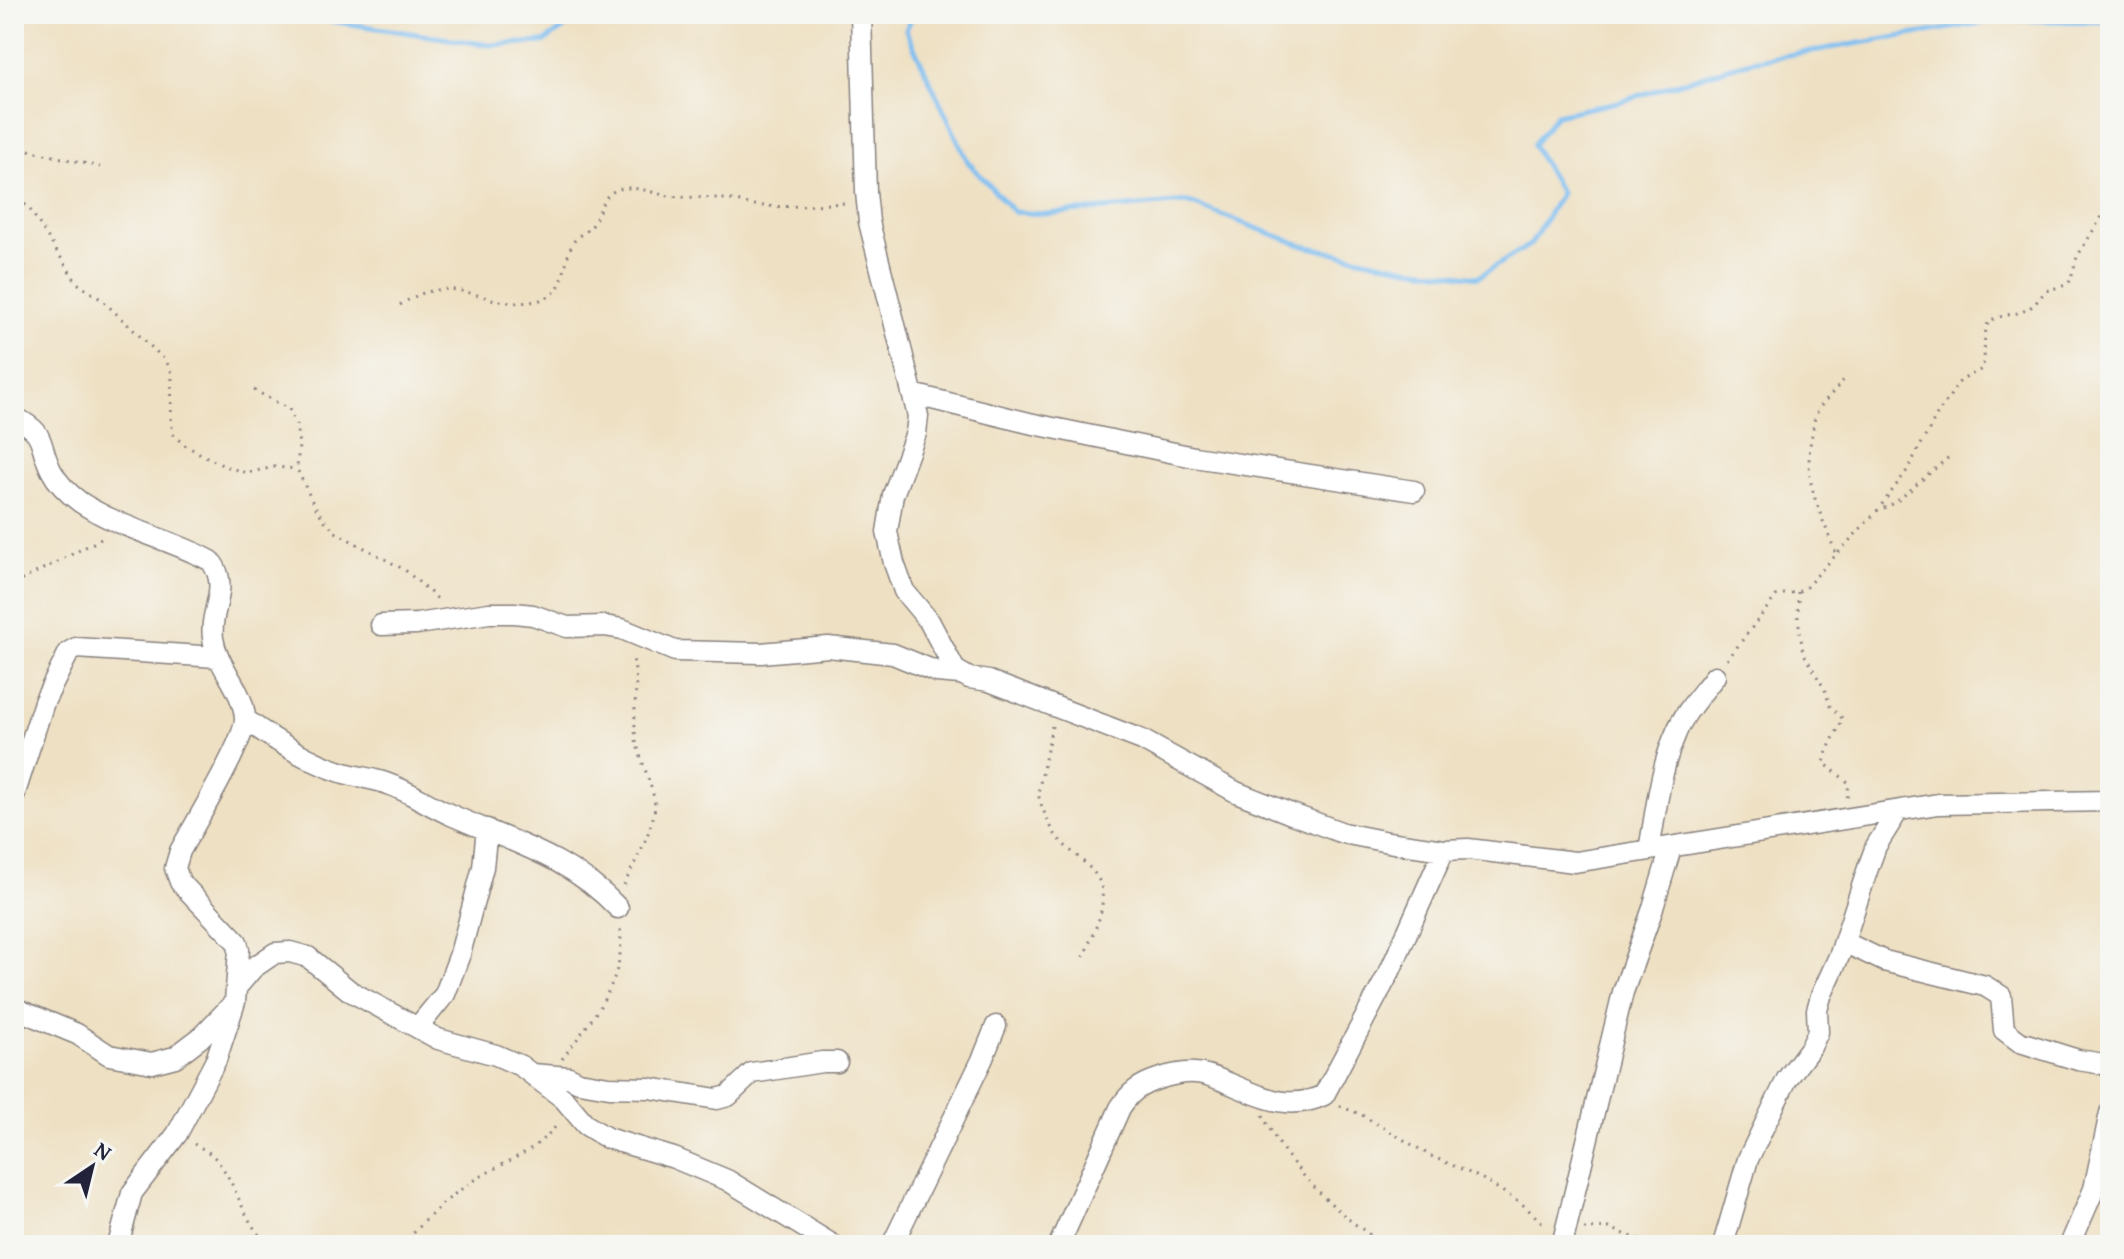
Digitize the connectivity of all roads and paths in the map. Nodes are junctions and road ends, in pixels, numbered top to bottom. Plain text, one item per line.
1 (861, 14) edge
2 (14, 144) edge
3 (100, 167) dead end
4 (14, 192) edge
5 (867, 202) junction
6 (2110, 203) edge
7 (400, 305) dead end
8 (1846, 376) dead end
9 (254, 390) dead end
10 (912, 394) junction
11 (14, 417) edge
12 (1950, 456) dead end
13 (297, 469) junction
14 (1414, 491) dead end
15 (1877, 511) junction
16 (128, 528) junction
17 (1835, 554) junction
18 (14, 584) edge
19 (1798, 592) junction
20 (455, 616) junction
21 (381, 625) dead end
22 (622, 629) junction
23 (217, 657) junction
24 (960, 674) junction
25 (1715, 676) joint
26 (1056, 707) junction
27 (245, 719) junction
28 (14, 796) edge
29 (2110, 801) edge
30 (1898, 811) junction
31 (1843, 820) junction
32 (487, 829) junction
33 (1671, 848) junction
34 (1444, 850) junction
35 (1649, 850) junction
36 (618, 908) junction
37 (1844, 942) junction
38 (1084, 957) dead end
39 (235, 995) junction
40 (14, 1008) edge
41 (996, 1026) dead end
42 (418, 1027) junction
43 (837, 1062) dead end
44 (2110, 1065) edge
45 (541, 1074) junction
46 (1253, 1094) junction
47 (1317, 1098) junction
48 (574, 1112) junction
49 (2110, 1113) edge
50 (177, 1134) junction
51 (1564, 1237) edge
52 (118, 1245) edge
53 (269, 1245) edge
54 (403, 1245) edge
55 (833, 1245) edge
56 (892, 1245) edge
57 (1059, 1245) edge
58 (1381, 1245) edge
59 (1654, 1245) edge
60 (1723, 1245) edge
61 (2070, 1245) edge

1 - 5 street
2 - 3 path
4 - 13 path
5 - 7 path
5 - 10 street
6 - 15 path
8 - 17 path
9 - 13 path
10 - 14 street
10 - 24 street
11 - 16 street
12 - 15 path
13 - 20 path
15 - 17 path
16 - 18 path
16 - 23 street
17 - 19 path
19 - 25 path
19 - 31 path
20 - 21 street
20 - 22 street
22 - 24 street
22 - 36 path
23 - 27 street
23 - 28 street
24 - 26 street
25 - 35 street
26 - 34 street
26 - 38 path
27 - 32 street
27 - 39 street
29 - 30 street
30 - 31 street
30 - 37 street
31 - 33 street
32 - 36 street
32 - 42 street
33 - 35 street
33 - 51 street
34 - 35 street
34 - 47 street
36 - 45 path
37 - 44 street
37 - 60 street
39 - 40 street
39 - 42 street
39 - 50 street
41 - 56 street
42 - 45 street
43 - 45 street
45 - 48 street
46 - 47 street
46 - 57 street
46 - 58 path
47 - 51 path
48 - 54 path
48 - 55 street
49 - 61 street
50 - 52 street
50 - 53 path
51 - 59 path

